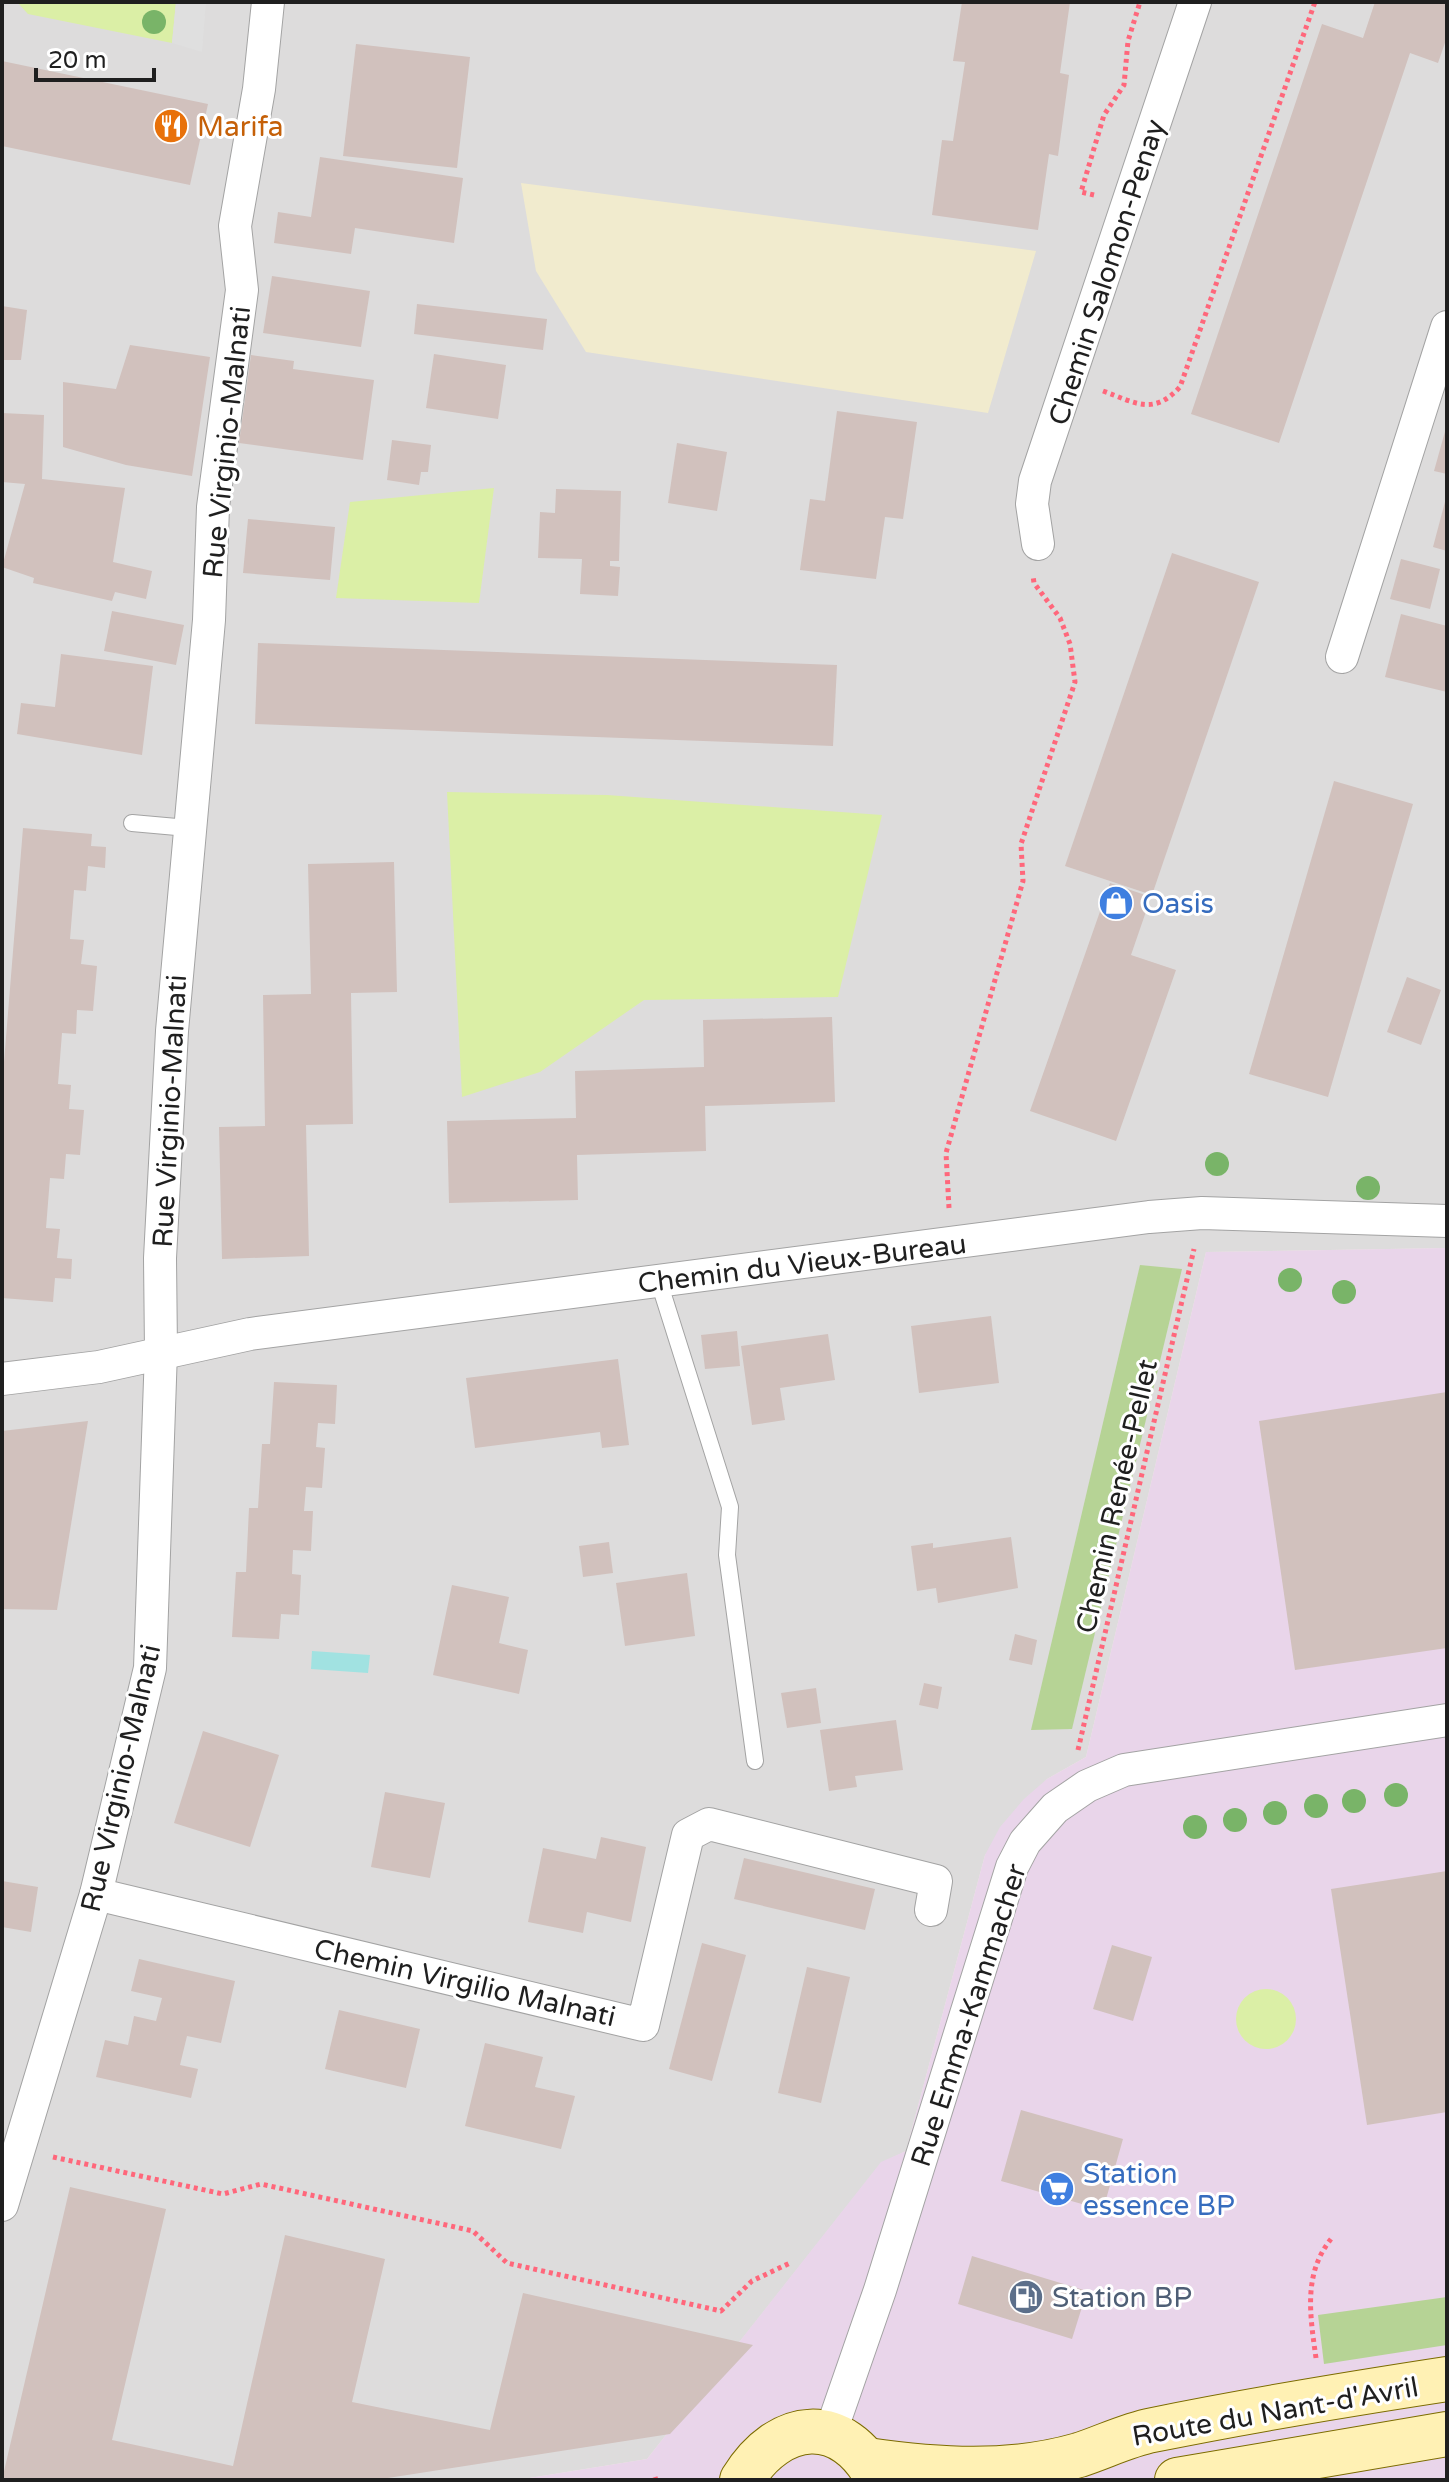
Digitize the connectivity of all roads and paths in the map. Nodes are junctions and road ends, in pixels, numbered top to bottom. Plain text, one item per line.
1 (268, 2) edge
2 (1140, 2) edge
3 (1195, 2) edge
4 (1315, 2) edge
5 (1130, 201) junction
6 (1447, 327) edge
7 (1072, 379) junction
8 (1038, 544) joint
9 (1342, 657) dead end
10 (132, 823) dead end
11 (188, 828) junction
12 (949, 1211) dead end
13 (1447, 1221) edge
14 (1195, 1246) dead end
15 (659, 1282) junction
16 (161, 1351) junction
17 (2, 1379) edge
18 (1447, 1720) edge
19 (1077, 1755) dead end
20 (755, 1761) dead end
21 (96, 1894) junction
22 (931, 1910) dead end
23 (17, 2149) junction
24 (2, 2205) edge
25 (1331, 2239) dead end
26 (792, 2262) dead end
27 (1317, 2360) dead end
28 (1447, 2379) edge
29 (830, 2434) junction
30 (1447, 2434) edge
31 (872, 2470) edge
32 (742, 2480) edge
33 (1177, 2480) edge

1 - 11 street, Rue Virginio-Malnati
2 - 5 path
3 - 5 street, Chemin Salomon-Penay
4 - 7 path
5 - 7 street, Chemin Salomon-Penay
6 - 9 street
7 - 8 street, Chemin Salomon-Penay
8 - 12 path
10 - 11 lane
11 - 16 street, Rue Virginio-Malnati
13 - 15 street, Chemin du Vieux-Bureau
14 - 19 path, Chemin Renée-Pellet
15 - 16 street, Chemin du Vieux-Bureau
15 - 20 lane
16 - 17 street, Chemin du Vieux-Bureau
16 - 21 street, Rue Virginio-Malnati
18 - 29 street, Rue Emma-Kammacher
21 - 22 street, Chemin Virgilio Malnati
21 - 23 street, Rue Virginio-Malnati
23 - 24 street, Rue Virginio-Malnati
23 - 26 path
25 - 27 path
28 - 31 main road, Route du Nant-d'Avril
29 - 31 main road
29 - 32 main road
30 - 33 main road, Route du Nant-d'Avril

